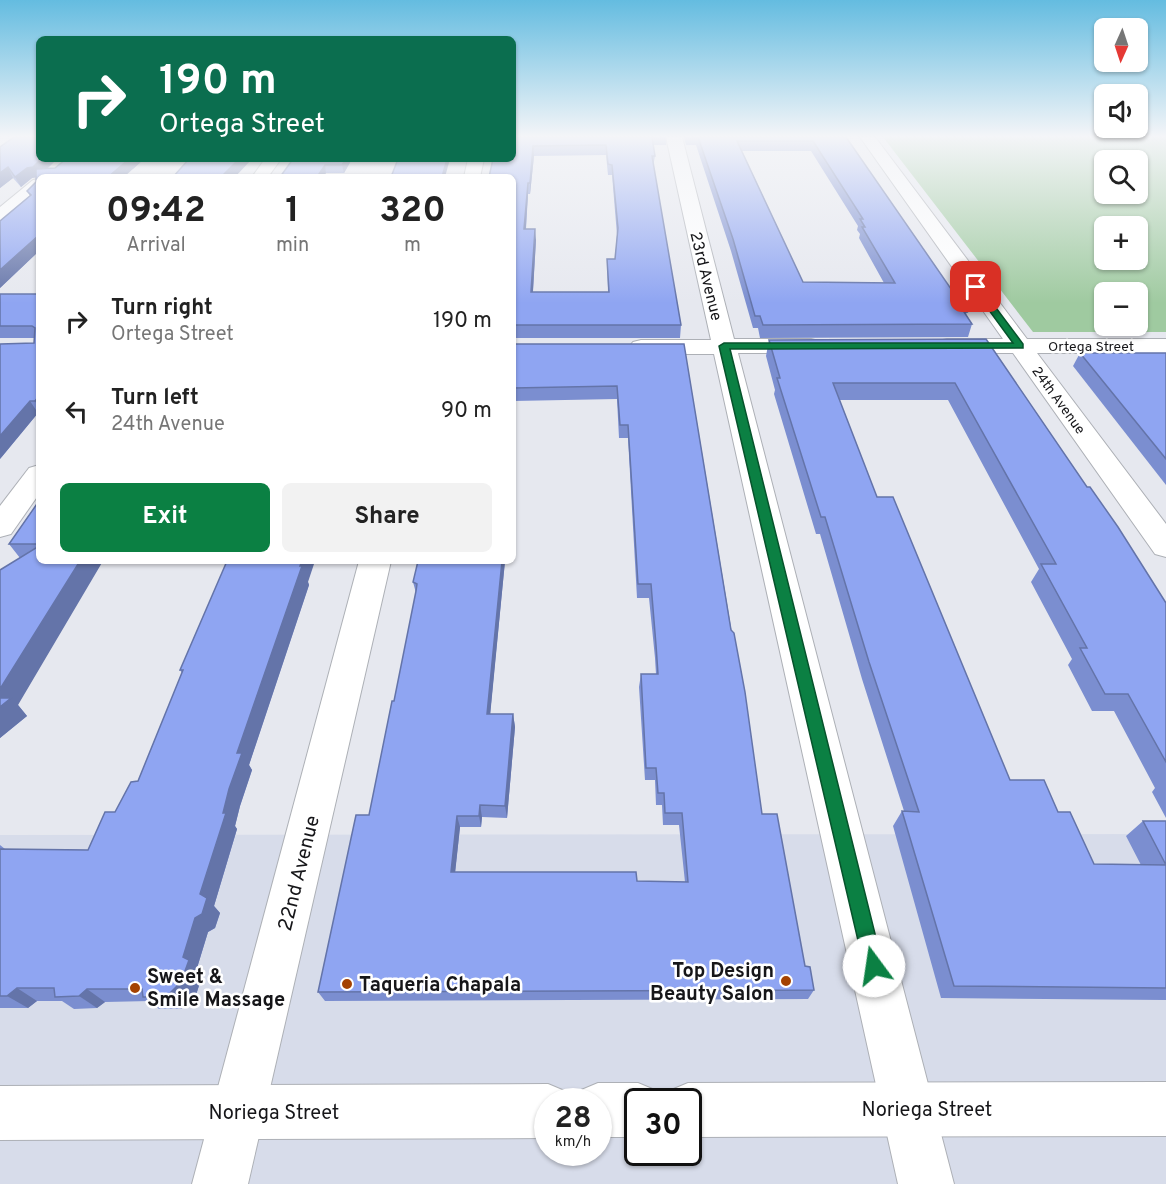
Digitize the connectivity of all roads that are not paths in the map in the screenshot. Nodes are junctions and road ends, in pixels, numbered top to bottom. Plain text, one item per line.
1 (29, 192) edge
2 (687, 192) edge
3 (907, 192) edge
4 (0, 216) edge
5 (617, 346) edge
6 (724, 346) junction
7 (838, 346) edge
8 (920, 346) edge
9 (1020, 346) junction
10 (1166, 346) edge
11 (36, 478) edge
12 (0, 527) edge
13 (1166, 546) edge
14 (374, 564) edge
15 (908, 1109) junction
16 (1166, 1109) edge
17 (702, 1110) edge
18 (534, 1111) edge
19 (238, 1112) junction
20 (0, 1113) edge
21 (220, 1184) edge
22 (926, 1184) edge

1 - 4 street
2 - 6 street, 23rd Avenue
3 - 9 street, 24th Avenue
5 - 6 street
6 - 7 street
6 - 15 street, 23rd Avenue
8 - 9 street, Ortega Street
9 - 10 street, Ortega Street
9 - 13 street, 24th Avenue
11 - 12 street
14 - 19 street, 22nd Avenue
15 - 16 street, Noriega Street
15 - 17 street, Noriega Street
15 - 22 street, 23rd Avenue
18 - 19 street, Noriega Street
19 - 20 street, Noriega Street
19 - 21 street, 22nd Avenue

